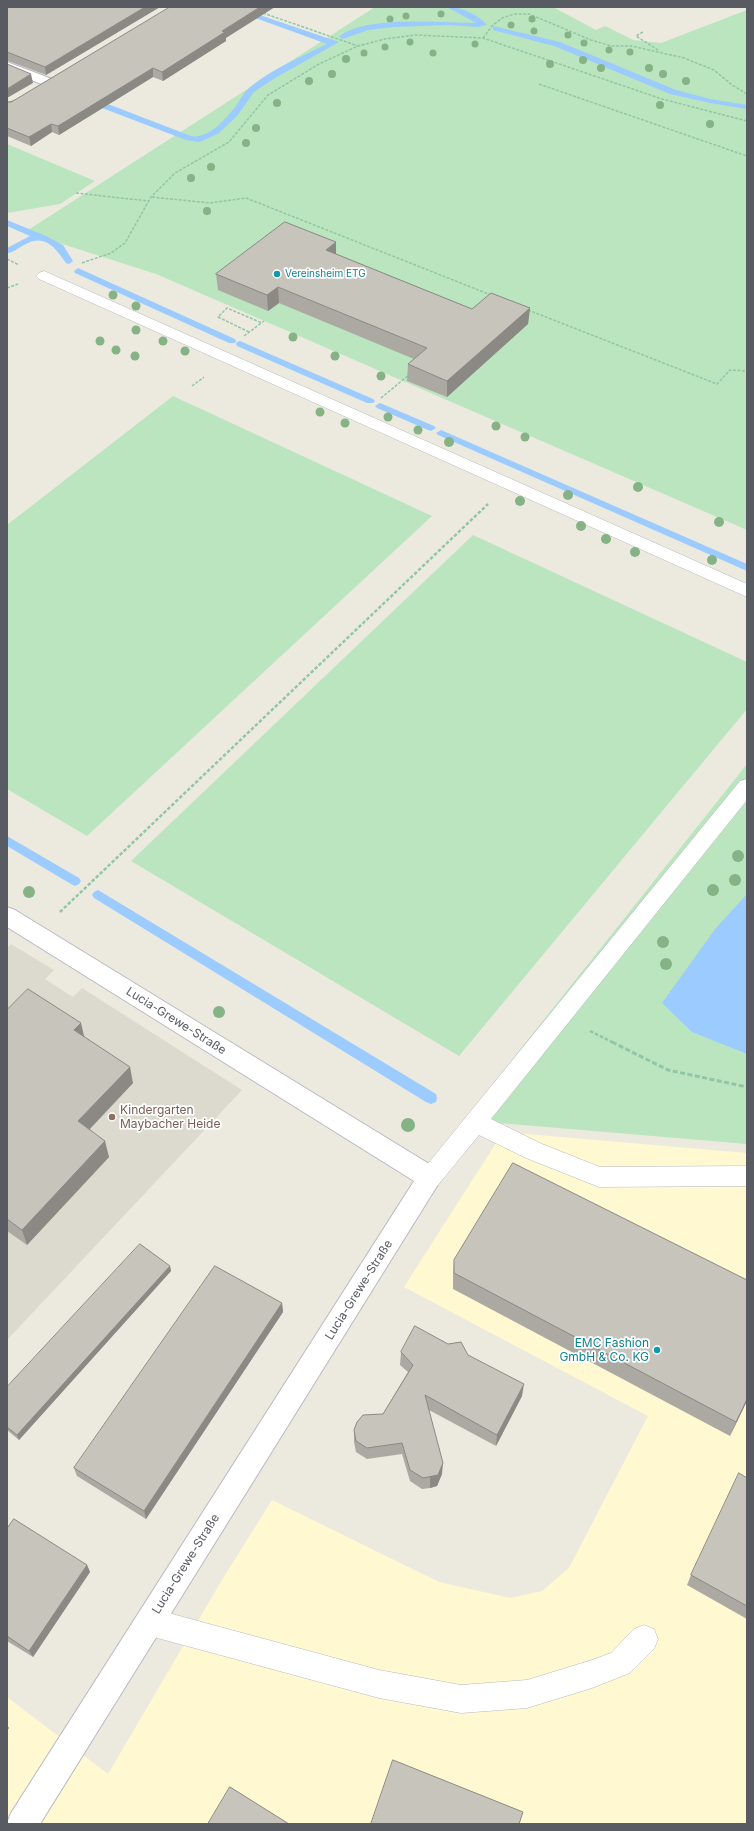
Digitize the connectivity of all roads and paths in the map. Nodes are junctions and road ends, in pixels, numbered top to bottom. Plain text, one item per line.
1 (261, 12) dead end
2 (643, 32) dead end
3 (483, 38) junction
4 (358, 46) junction
5 (660, 52) junction
6 (7, 66) edge
7 (60, 74) edge
8 (47, 82) junction
9 (539, 84) dead end
10 (34, 90) edge
11 (747, 94) edge
12 (747, 121) edge
13 (747, 156) edge
14 (76, 193) dead end
15 (151, 197) junction
16 (149, 201) junction
17 (44, 276) junction
18 (7, 288) edge
19 (498, 298) edge
20 (527, 309) edge
21 (262, 323) dead end
22 (249, 332) dead end
23 (414, 370) edge
24 (747, 370) edge
25 (358, 417) junction
26 (510, 484) junction
27 (747, 591) edge
28 (747, 786) edge
29 (7, 916) edge
30 (37, 935) junction
31 (561, 1016) junction
32 (747, 1087) edge
33 (475, 1122) junction
34 (747, 1176) edge
35 (430, 1178) junction
36 (150, 1622) junction
37 (644, 1640) dead end
38 (22, 1824) edge

1 - 4 path
2 - 5 path
3 - 4 path
3 - 5 path
3 - 12 path
4 - 15 path
5 - 11 path
6 - 8 street
7 - 8 street
8 - 10 street
9 - 13 path
14 - 16 path
15 - 16 path
15 - 19 path
16 - 17 path
17 - 18 path
17 - 25 lane
20 - 24 path
21 - 22 path
23 - 25 path
25 - 26 lane
26 - 27 lane
26 - 30 path
28 - 31 lane
29 - 30 street, Lucia-Grewe-Straße
30 - 35 street, Lucia-Grewe-Straße
31 - 32 path
31 - 33 lane
33 - 34 lane
33 - 35 lane
35 - 36 street, Lucia-Grewe-Straße
36 - 37 lane
36 - 38 street, Lucia-Grewe-Straße

